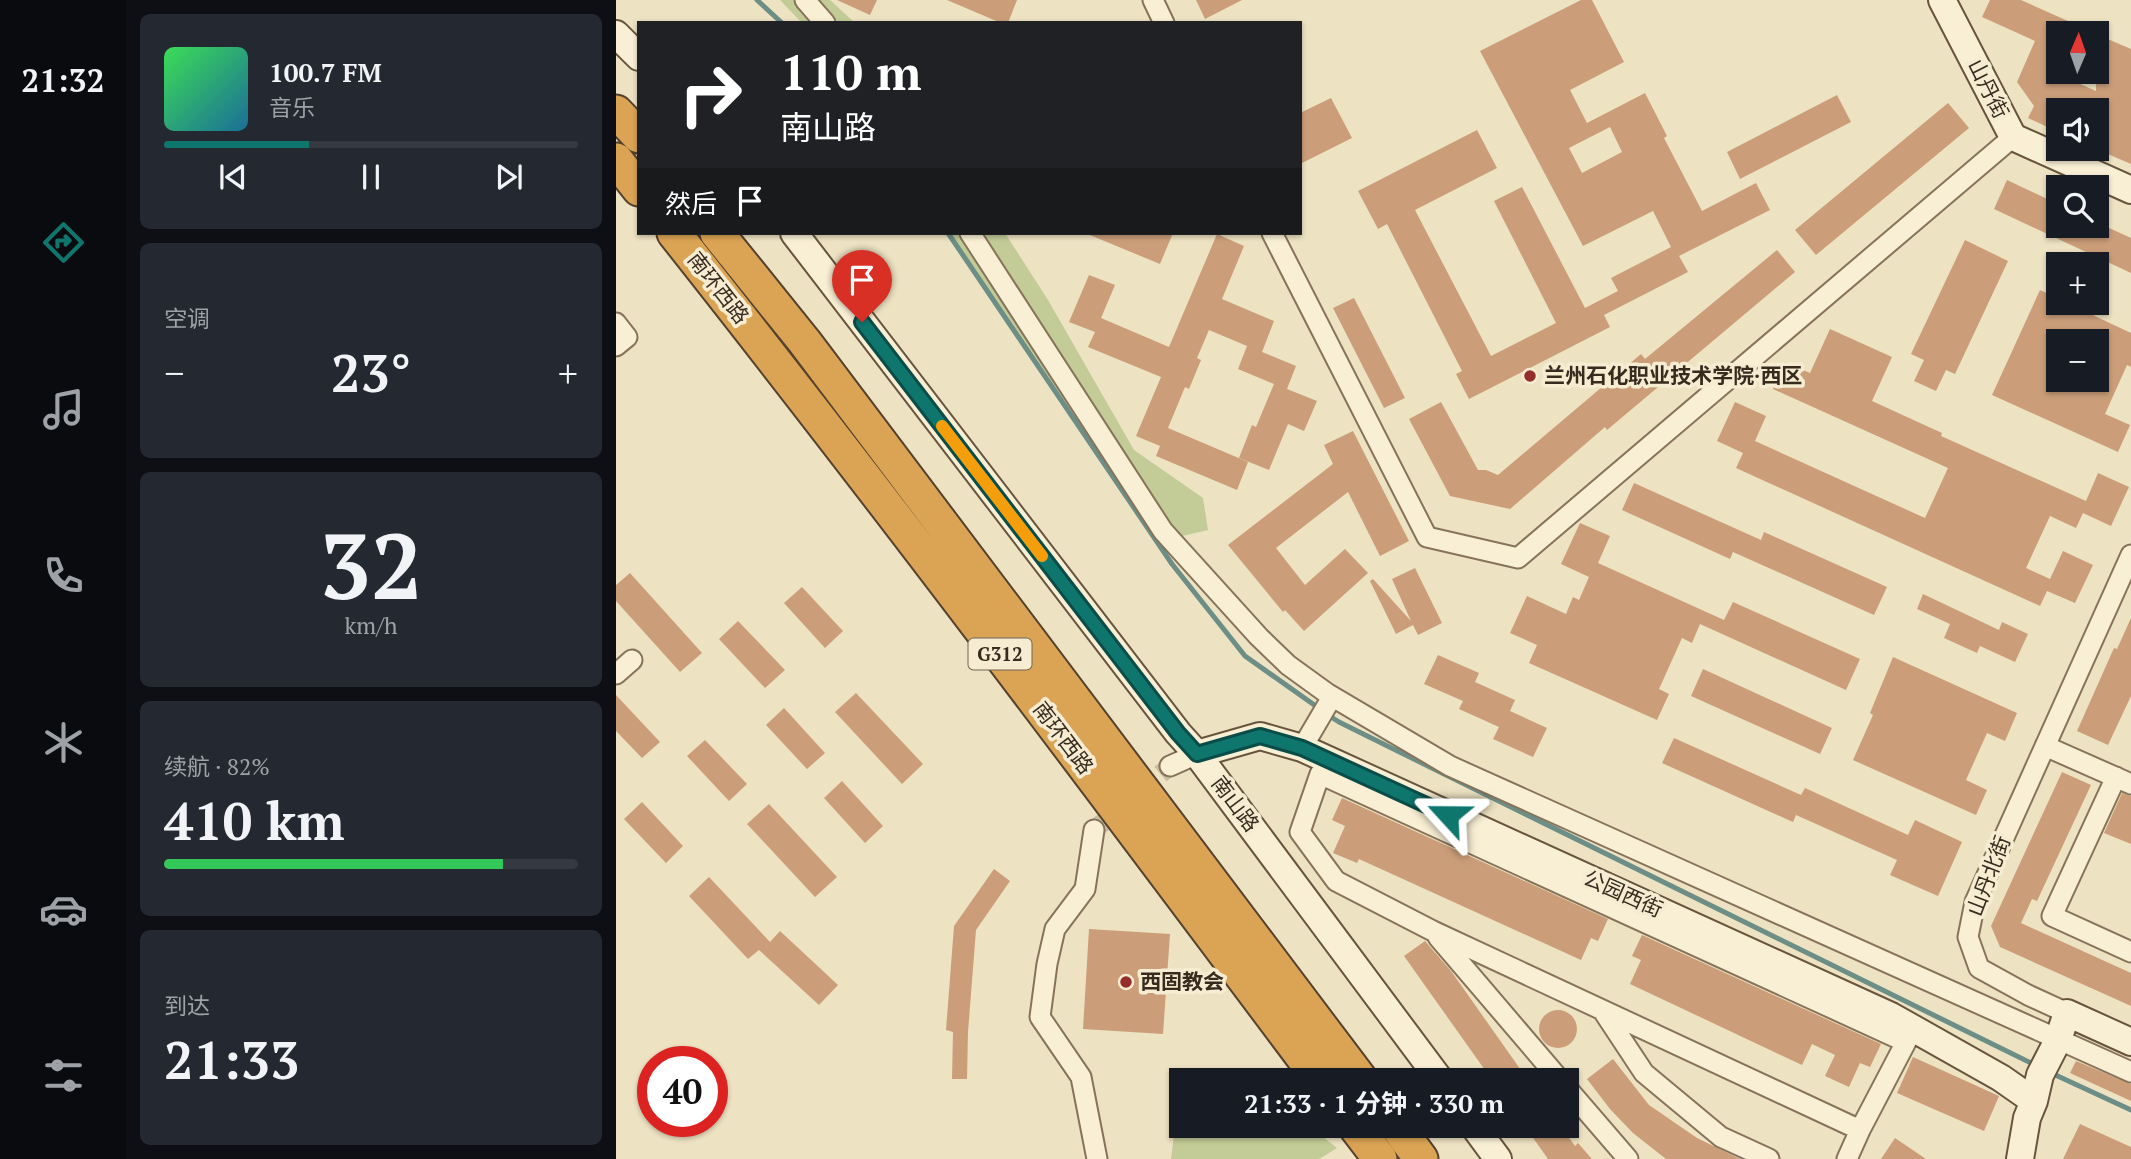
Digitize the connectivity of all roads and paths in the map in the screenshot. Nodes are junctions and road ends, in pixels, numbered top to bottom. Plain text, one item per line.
1 (805, 0) edge
2 (1153, 0) edge
3 (1942, 0) edge
4 (823, 21) edge
5 (1163, 21) edge
6 (616, 34) edge
7 (637, 55) edge
8 (616, 112) edge
9 (637, 134) edge
10 (2013, 137) junction
11 (616, 160) edge
12 (637, 186) edge
13 (2131, 190) edge
14 (676, 235) edge
15 (719, 235) edge
16 (796, 235) edge
17 (971, 235) edge
18 (1273, 235) edge
19 (616, 323) edge
20 (616, 346) edge
21 (2131, 555) edge
22 (632, 660) dead end
23 (616, 674) edge
24 (1329, 701) junction
25 (1306, 741) junction
26 (2045, 746) junction
27 (1197, 754) junction
28 (1170, 766) tunnel mouth
29 (2123, 781) edge
30 (1094, 831) tunnel mouth
31 (1433, 931) junction
32 (2131, 952) edge
33 (1602, 1010) junction
34 (2067, 1013) junction
35 (1909, 1035) junction
36 (2131, 1041) edge
37 (2055, 1044) junction
38 (1311, 1068) edge
39 (1352, 1068) edge
40 (1431, 1068) edge
41 (1550, 1068) edge
42 (2131, 1072) edge
43 (2034, 1101) junction
44 (1579, 1102) edge
45 (1860, 1130) junction
46 (1364, 1138) edge
47 (1406, 1138) edge
48 (1483, 1138) edge
49 (1097, 1159) edge
50 (1380, 1159) edge
51 (1421, 1159) edge
52 (1498, 1159) edge
53 (1628, 1159) edge
54 (1769, 1159) edge
55 (1847, 1159) edge
56 (2020, 1159) edge

1 - 4 street
2 - 5 street
3 - 10 street, 山丹街
6 - 7 street
8 - 9 highway
10 - 13 street, 山丹街
10 - 18 street
11 - 12 highway
14 - 38 highway, 南环西路 / G312
15 - 39 highway, 南环西路 / G312
16 - 27 street, 南山路
17 - 24 street
19 - 20 street
21 - 26 street, 山丹北街
22 - 23 street
24 - 25 street
24 - 37 street
25 - 27 street, 公园西街
25 - 35 street, 公园西街
26 - 29 street
26 - 34 street, 山丹北街
27 - 28 street
27 - 40 street, 南山路
29 - 32 street
30 - 49 street
31 - 33 street
31 - 35 street
31 - 41 street
33 - 45 street
33 - 54 street
34 - 36 street
34 - 37 street
35 - 43 street, 公园西街
35 - 45 street
37 - 42 street
37 - 43 street
43 - 56 street
44 - 53 street
45 - 55 street
46 - 50 highway
47 - 51 highway
48 - 52 street

